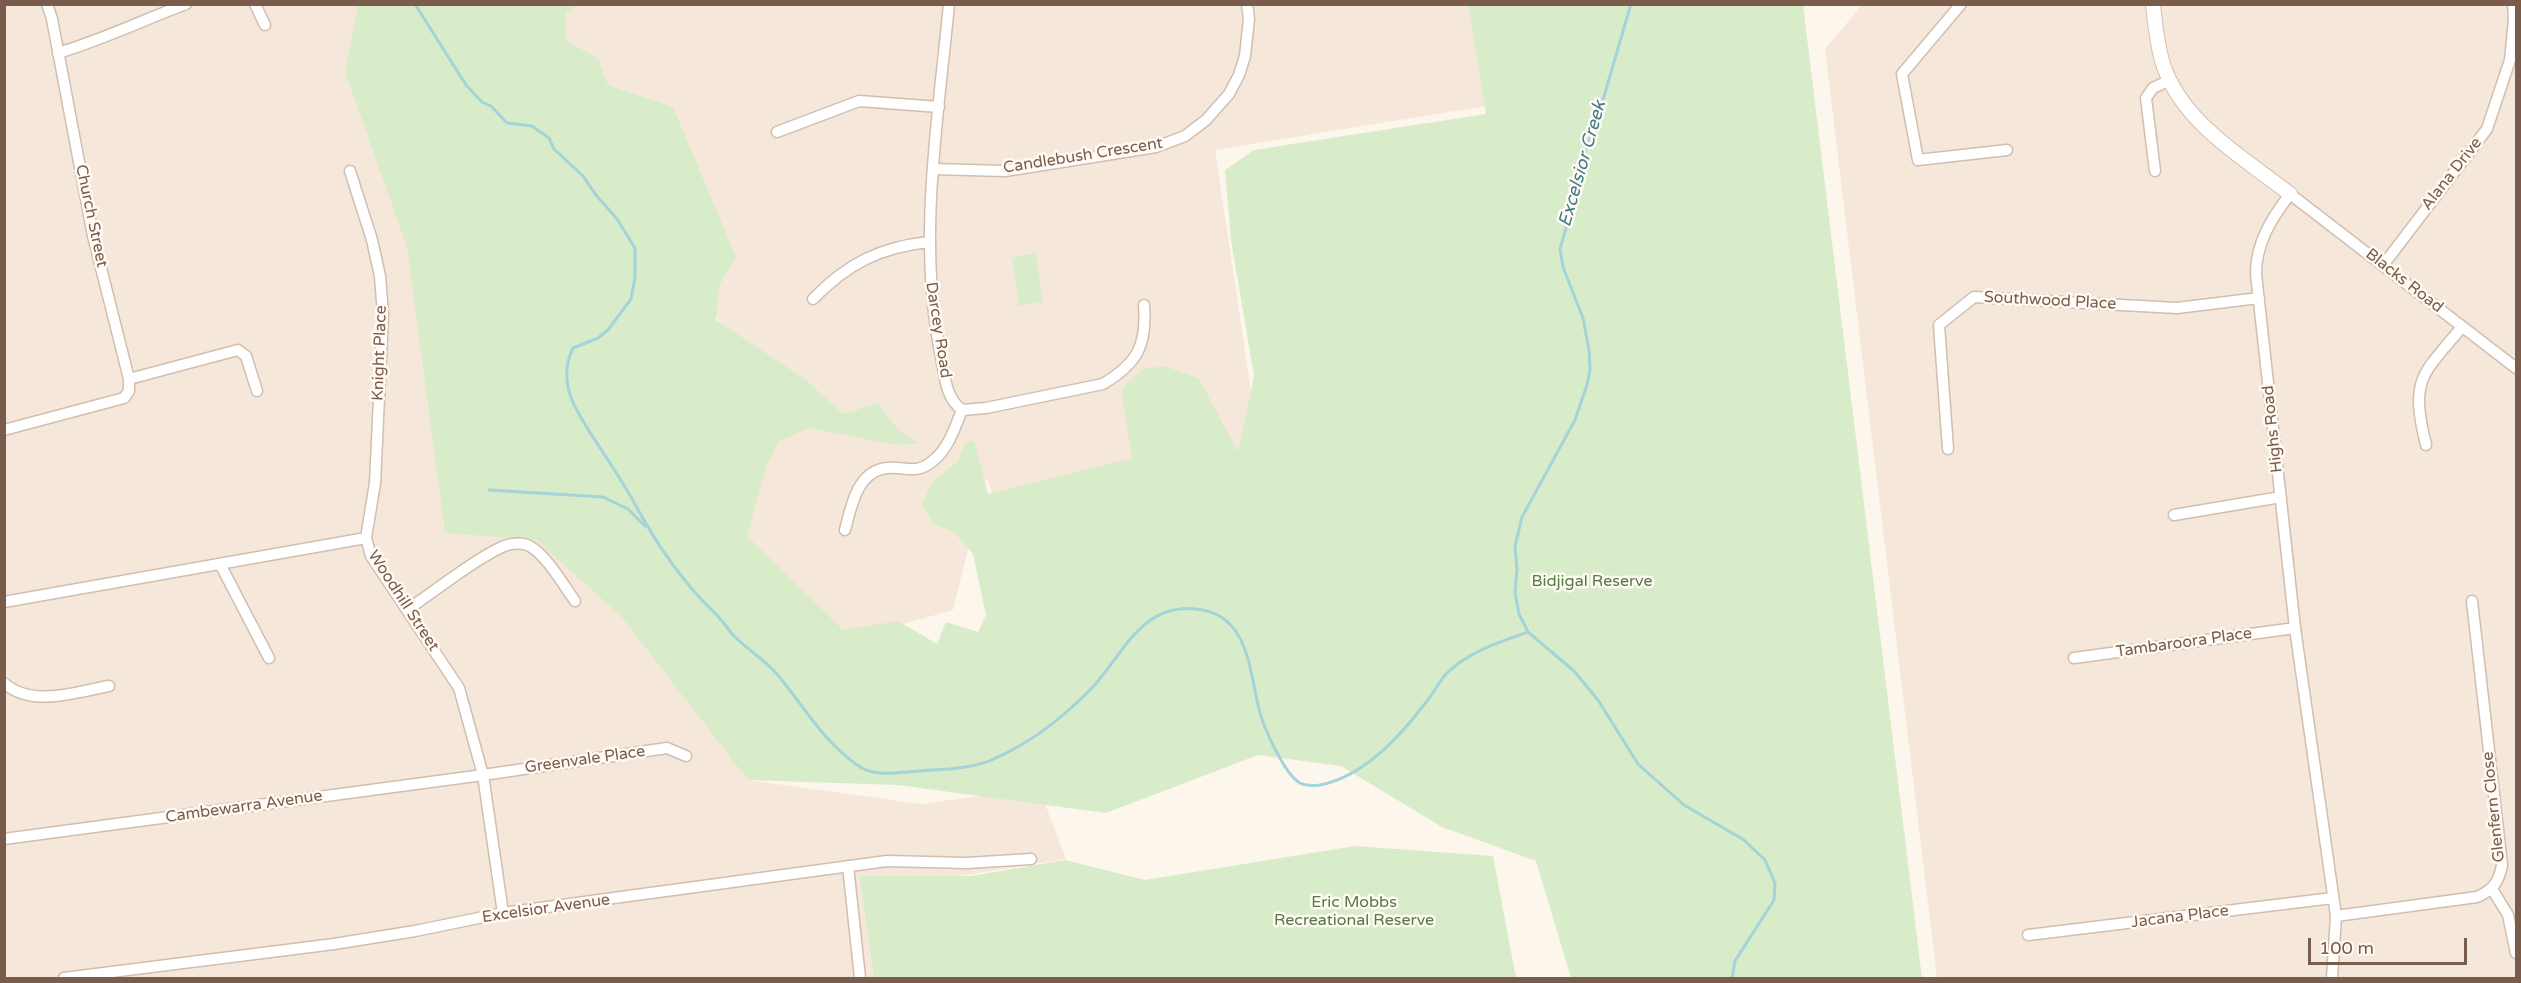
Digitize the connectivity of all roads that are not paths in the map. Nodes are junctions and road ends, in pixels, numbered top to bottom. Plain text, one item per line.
1 (47, 4) edge
2 (186, 4) edge
3 (255, 4) edge
4 (949, 4) edge
5 (1247, 4) edge
6 (1961, 4) edge
7 (2153, 4) edge
8 (2513, 4) edge
9 (266, 25) dead end
10 (58, 53) junction
11 (2170, 80) junction
12 (939, 107) junction
13 (777, 132) dead end
14 (2007, 150) dead end
15 (933, 169) junction
16 (350, 171) dead end
17 (2155, 171) dead end
18 (2290, 194) junction
19 (929, 242) junction
20 (2384, 264) junction
21 (2259, 298) junction
22 (813, 299) dead end
23 (1144, 305) dead end
24 (2462, 327) junction
25 (2517, 368) edge
26 (129, 379) junction
27 (257, 391) dead end
28 (962, 410) junction
29 (4, 430) edge
30 (2426, 445) dead end
31 (1948, 449) dead end
32 (2281, 497) junction
33 (2174, 515) dead end
34 (846, 530) dead end
35 (366, 538) junction
36 (220, 564) junction
37 (575, 601) dead end
38 (2472, 601) dead end
39 (4, 602) edge
40 (407, 610) junction
41 (2295, 628) junction
42 (269, 658) dead end
43 (2074, 658) dead end
44 (4, 683) edge
45 (109, 686) dead end
46 (686, 756) dead end
47 (483, 775) junction
48 (4, 839) edge
49 (1031, 859) dead end
50 (848, 866) junction
51 (2492, 889) junction
52 (2333, 898) junction
53 (503, 913) junction
54 (2336, 915) junction
55 (2028, 935) dead end
56 (2517, 953) edge
57 (64, 978) edge
58 (861, 978) edge
59 (2332, 978) edge

1 - 10 street, Church Street
2 - 10 street
3 - 9 street
4 - 12 street, Darcey Road
5 - 15 street, Candlebush Crescent
6 - 14 street
7 - 11 street
8 - 20 street, Alana Drive
10 - 26 street, Church Street
11 - 17 street
11 - 18 street
12 - 13 street
12 - 15 street, Darcey Road
15 - 19 street, Darcey Road
16 - 35 street, Knight Place
18 - 20 street, Blacks Road
18 - 21 street, Highs Road
19 - 22 street
19 - 28 street, Darcey Road
20 - 24 street, Blacks Road
21 - 31 street, Southwood Place
21 - 32 street, Highs Road
23 - 28 street
24 - 25 street, Blacks Road
24 - 30 street
26 - 27 street
26 - 29 street
28 - 34 street
32 - 33 street
32 - 41 street, Highs Road
35 - 36 street, Woodhill Street
35 - 40 street, Woodhill Street
36 - 39 street, Woodhill Street
36 - 42 street
37 - 40 street
38 - 51 street, Glenfern Close
40 - 47 street, Woodhill Street
41 - 43 street, Tambaroora Place
41 - 52 street, Highs Road
44 - 45 street
46 - 47 street, Greenvale Place
47 - 48 street, Cambewarra Avenue
47 - 53 street, Woodhill Street
49 - 50 street, Excelsior Avenue
50 - 53 street, Excelsior Avenue
50 - 58 street
51 - 54 street
51 - 56 street
52 - 54 street, Highs Road
52 - 55 street, Jacana Place
53 - 57 street, Excelsior Avenue
54 - 59 street, Highs Road

